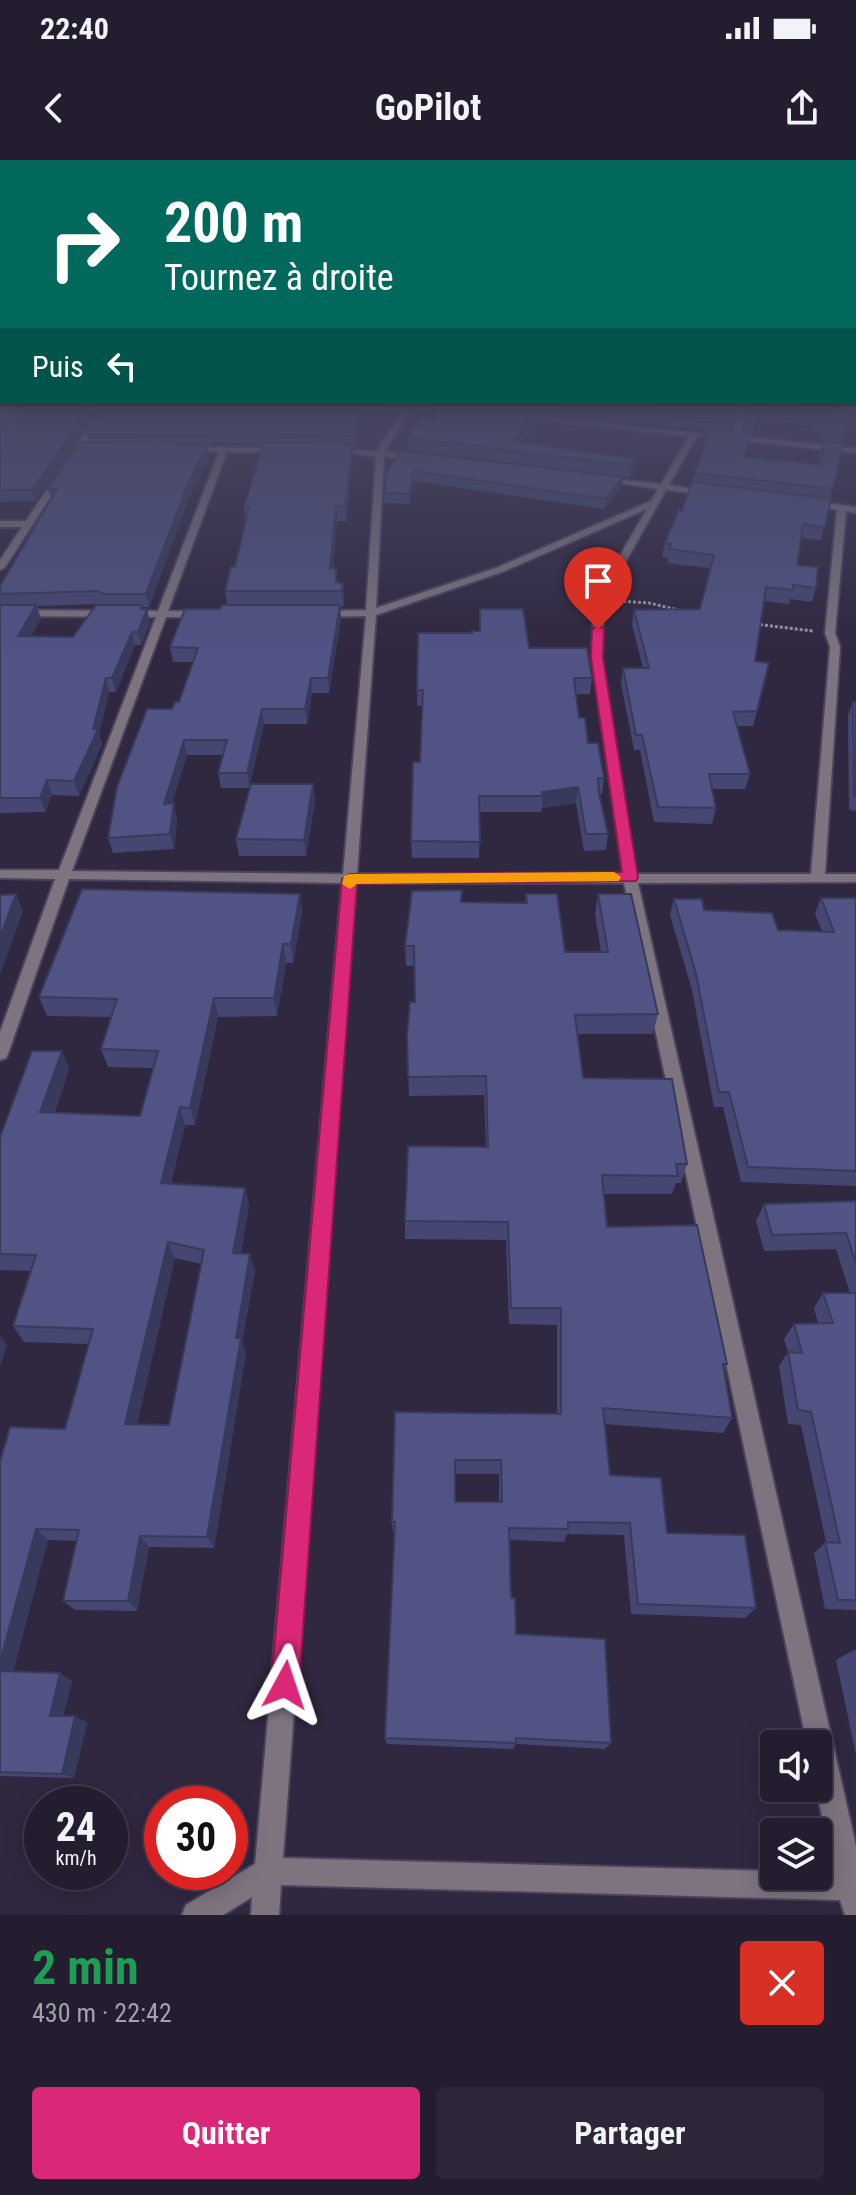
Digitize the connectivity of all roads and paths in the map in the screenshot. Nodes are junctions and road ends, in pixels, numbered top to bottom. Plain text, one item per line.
1 (50, 489) edge
2 (209, 489) edge
3 (378, 489) edge
4 (664, 489) edge
5 (681, 489) edge
6 (724, 494) edge
7 (656, 502) junction
8 (798, 503) edge
9 (842, 508) junction
10 (856, 510) edge
11 (0, 524) edge
12 (27, 524) junction
13 (0, 567) edge
14 (599, 600) junction
15 (0, 613) edge
16 (371, 613) junction
17 (161, 614) junction
18 (221, 614) edge
19 (311, 614) edge
20 (695, 614) edge
21 (749, 623) edge
22 (830, 633) junction
23 (0, 874) edge
24 (64, 874) junction
25 (630, 877) junction
26 (818, 878) junction
27 (856, 878) edge
28 (350, 879) junction
29 (0, 1054) edge
30 (270, 1871) junction
31 (855, 1894) edge
32 (196, 1915) edge
33 (265, 1915) edge

1 - 12 street
2 - 17 street
3 - 16 street
4 - 7 street
5 - 6 street
7 - 14 street
7 - 16 street
8 - 9 street
9 - 10 street
9 - 22 street
11 - 12 street
12 - 13 street
14 - 20 path
14 - 25 street
15 - 17 street
16 - 19 street
16 - 28 street
17 - 18 street
17 - 24 street
21 - 22 path
22 - 26 street
23 - 24 street
24 - 28 street
24 - 29 street
25 - 26 street
25 - 28 street
25 - 31 street
26 - 27 street
28 - 30 street
30 - 31 street
30 - 32 street
30 - 33 street

